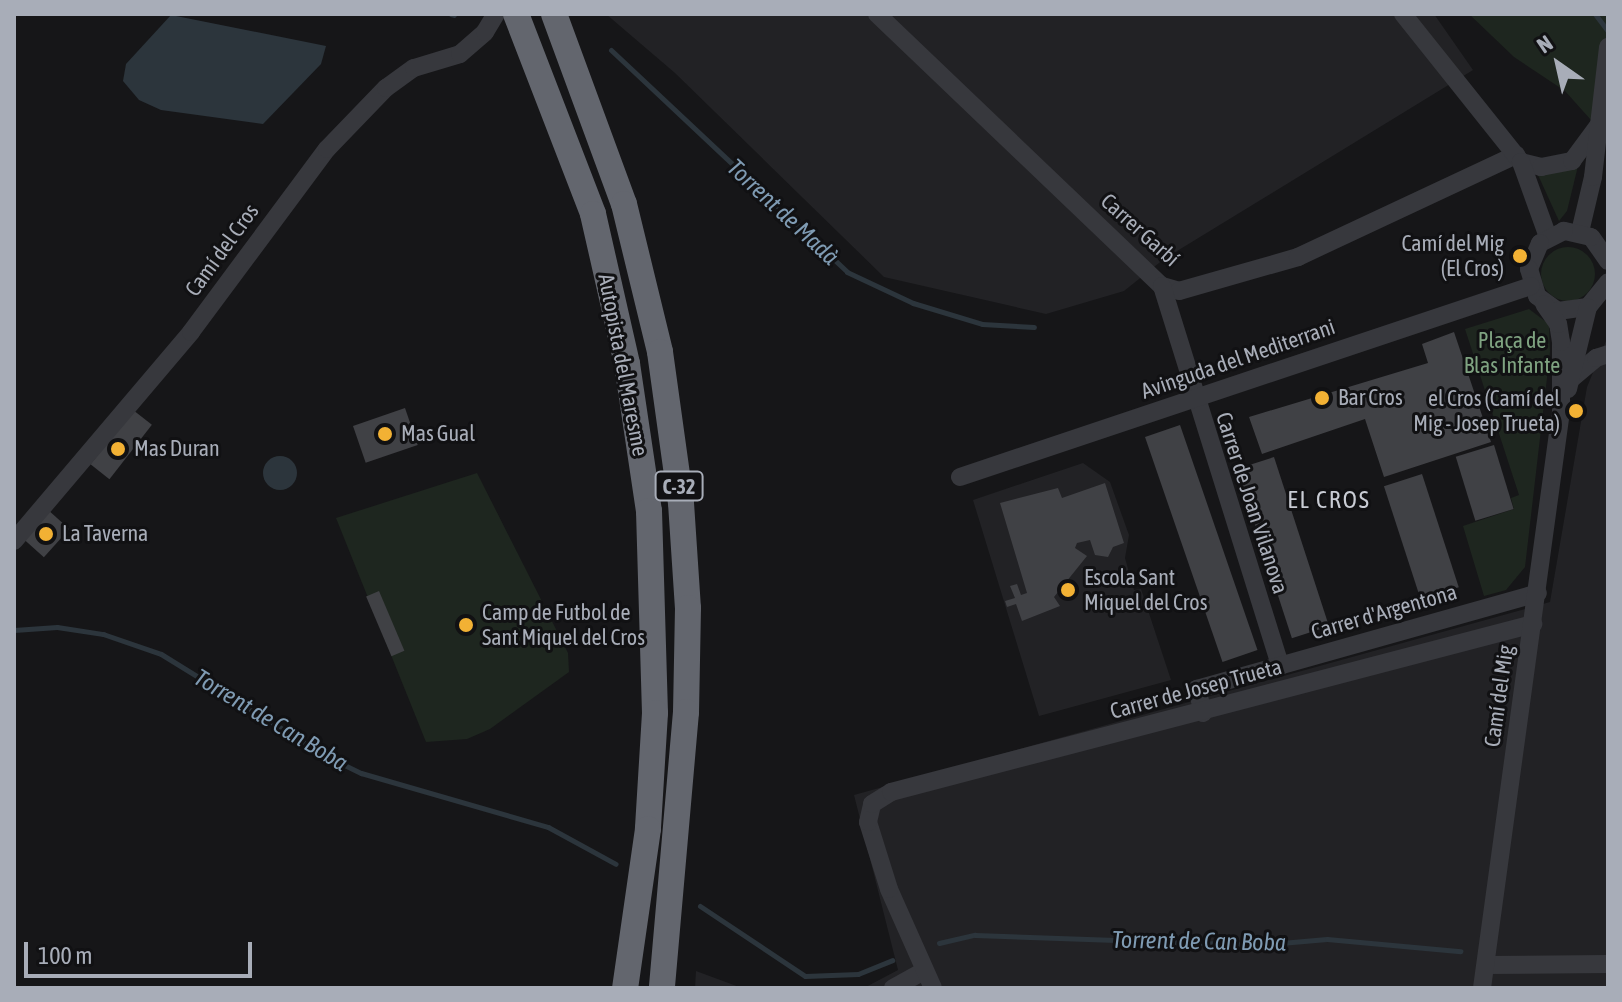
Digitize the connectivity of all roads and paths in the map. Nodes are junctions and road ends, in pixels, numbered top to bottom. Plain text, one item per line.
1 (877, 14) edge
2 (1403, 14) edge
3 (555, 16) edge
4 (493, 17) edge
5 (521, 24) edge
6 (1608, 47) edge
7 (1598, 126) junction
8 (1518, 158) junction
9 (1580, 232) junction
10 (1548, 237) junction
11 (1608, 261) edge
12 (1608, 282) edge
13 (1162, 286) junction
14 (1531, 286) junction
15 (1544, 304) junction
16 (1597, 307) edge
17 (1608, 354) edge
18 (1571, 379) junction
19 (1193, 400) junction
20 (1561, 411) junction
21 (960, 477) dead end
22 (14, 541) edge
23 (1538, 593) junction
24 (1533, 624) junction
25 (1280, 666) junction
26 (1203, 713) junction
27 (1608, 964) edge
28 (1486, 965) junction
29 (626, 979) edge
30 (662, 979) edge
31 (928, 980) edge
32 (893, 988) edge
33 (1482, 988) edge

1 - 13 street, Carrer Garbí
2 - 8 street
3 - 30 highway, Autopista del Maresme / C-32
4 - 22 street, Camí del Cros
5 - 29 highway, Autopista del Maresme / C-32
6 - 7 street
7 - 8 street
7 - 9 street
8 - 10 street
8 - 13 street, Carrer Garbí
9 - 10 street
9 - 11 street
10 - 14 street
12 - 16 street, Camí del Mig
13 - 19 street, Carrer de Joan Vilanova
14 - 15 street, Camí del Mig
14 - 19 street, Avinguda del Mediterrani
15 - 16 street
15 - 20 street, Camí del Mig
16 - 18 street, Camí del Mig
17 - 18 street
18 - 20 street, Camí del Mig
19 - 21 street, Avinguda del Mediterrani
19 - 25 street, Carrer de Joan Vilanova
20 - 23 street, Camí del Mig
23 - 24 street, Camí del Mig
23 - 25 street, Carrer d'Argentona
24 - 26 street, Carrer de Josep Trueta
24 - 28 street, Camí del Mig
25 - 26 street, Carrer d'Argentona
26 - 31 street, Carrer de Josep Trueta
27 - 28 street
28 - 33 street, Camí del Mig
31 - 32 street

